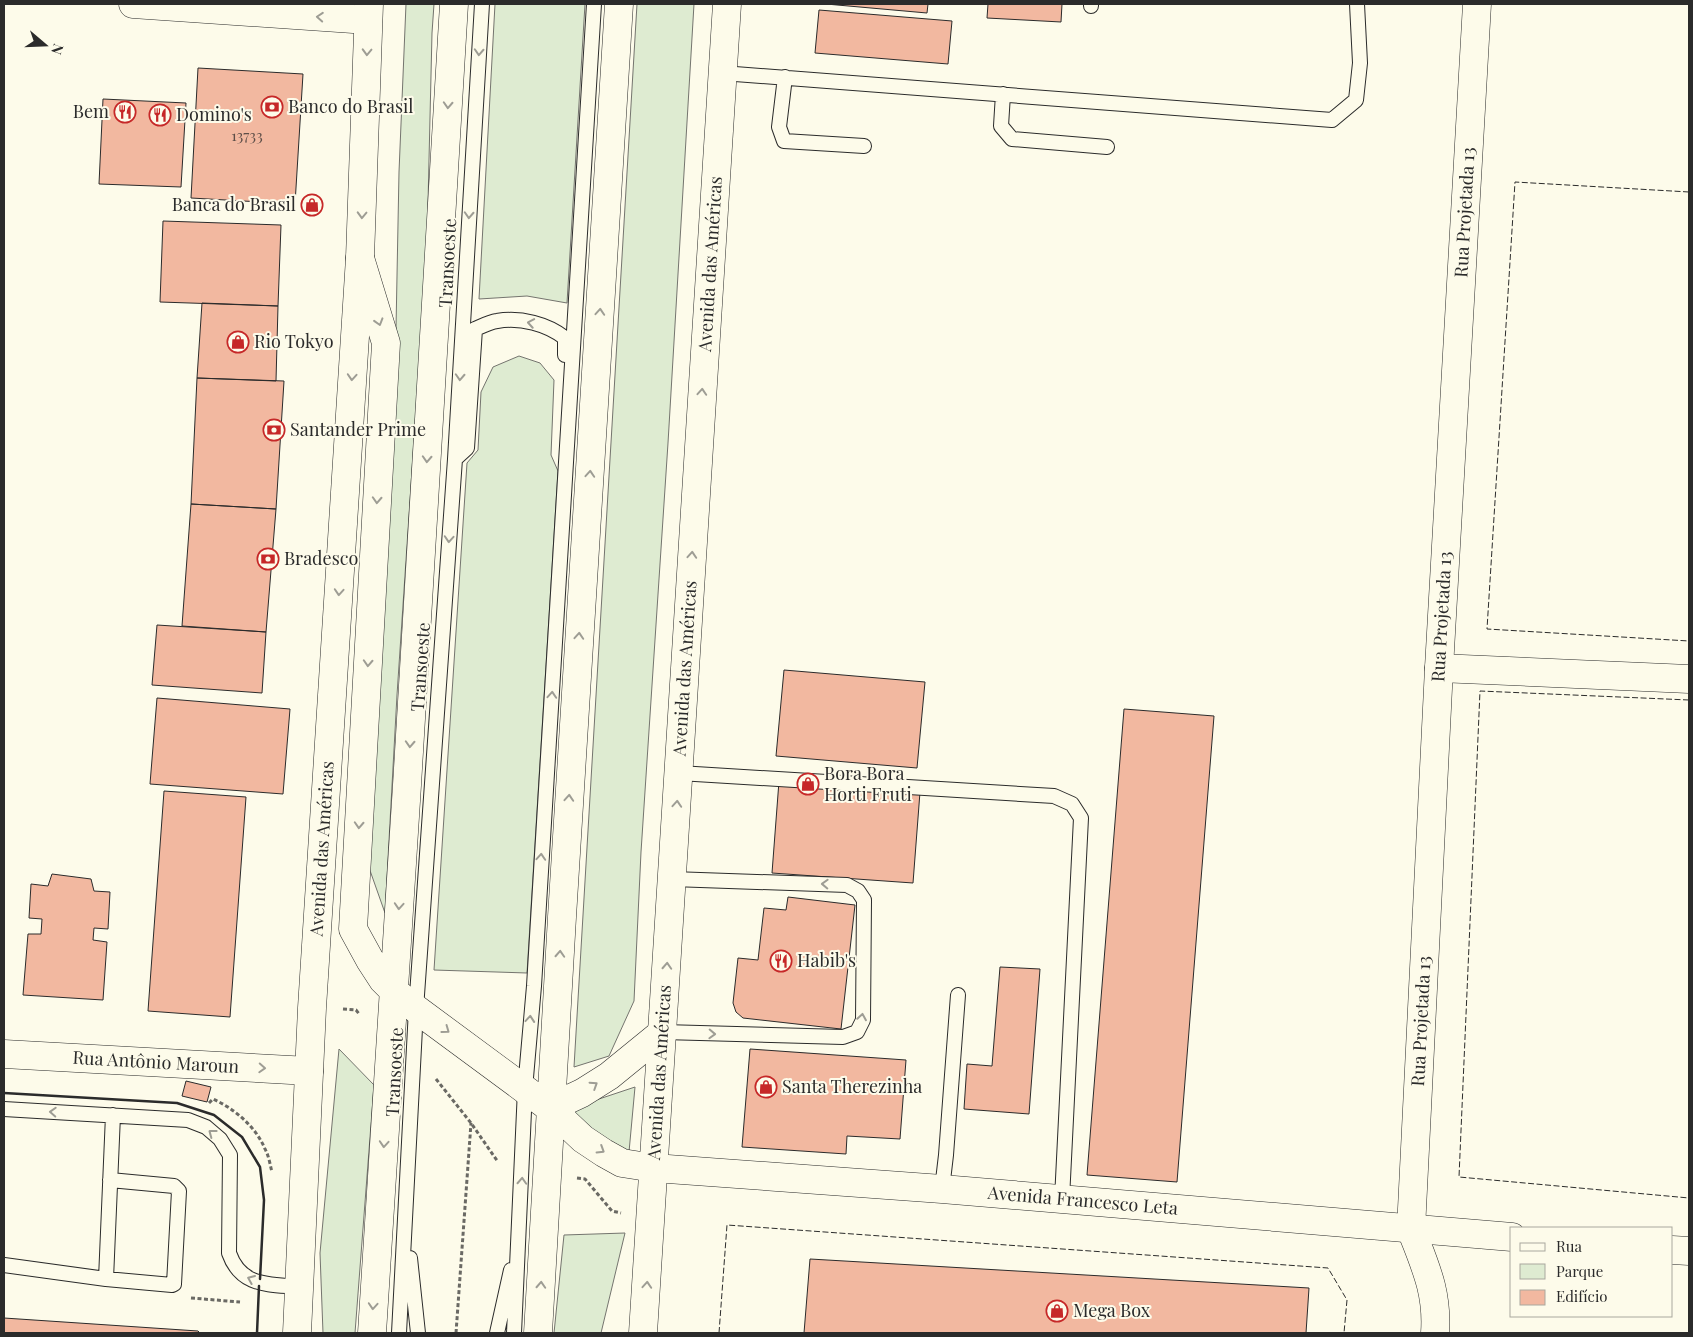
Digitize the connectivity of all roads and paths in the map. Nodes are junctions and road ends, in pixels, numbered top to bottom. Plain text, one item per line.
1 (133, 4) edge
2 (454, 4) edge
3 (482, 4) edge
4 (594, 4) edge
5 (619, 4) edge
6 (727, 4) edge
7 (1357, 4) edge
8 (1477, 4) edge
9 (369, 12) edge
10 (722, 73) junction
11 (785, 77) junction
12 (1003, 94) junction
13 (864, 146) dead end
14 (1107, 147) dead end
15 (360, 258) junction
16 (455, 459) junction
17 (566, 469) junction
18 (1439, 668) junction
19 (1689, 679) edge
20 (679, 773) junction
21 (672, 879) junction
22 (393, 990) junction
23 (958, 995) dead end
24 (416, 1009) junction
25 (663, 1032) junction
26 (4, 1054) edge
27 (309, 1071) junction
28 (414, 1072) junction
29 (525, 1089) junction
30 (207, 1105) dead end
31 (550, 1108) junction
32 (4, 1109) edge
33 (113, 1115) junction
34 (471, 1123) junction
35 (654, 1168) junction
36 (273, 1173) dead end
37 (535, 1173) junction
38 (110, 1180) junction
39 (942, 1189) junction
40 (1062, 1199) junction
41 (651, 1217) junction
42 (406, 1222) junction
43 (1411, 1229) junction
44 (520, 1230) junction
45 (1510, 1237) edge
46 (1673, 1250) edge
47 (1689, 1252) edge
48 (4, 1265) edge
49 (106, 1279) junction
50 (299, 1287) junction
51 (296, 1333) edge
52 (372, 1333) edge
53 (399, 1333) edge
54 (418, 1333) edge
55 (456, 1333) edge
56 (497, 1333) edge
57 (514, 1333) edge
58 (538, 1333) edge
59 (643, 1333) edge
60 (1436, 1333) edge

9 -> 1 main road
2 -> 22 main road
3 -> 16 lane, Transoeste
4 - 17 lane
31 -> 5 main road
6 - 10 main road, Avenida das Américas
7 - 12 lane
8 - 18 main road, Rua Projetada 13
9 -> 15 main road, Avenida das Américas
10 - 11 lane
20 -> 10 main road, Avenida das Américas
11 - 12 lane
11 - 13 lane
12 - 14 lane
15 -> 22 main road, Avenida Francesco Leta
15 -> 27 main road, Avenida das Américas
17 -> 16 lane
16 -> 24 lane, Transoeste
29 -> 17 lane
18 - 19 main road
18 - 43 main road, Rua Projetada 13
21 -> 20 main road, Avenida das Américas
20 - 40 lane
25 -> 21 main road, Avenida das Américas
25 -> 21 lane
22 - 24 main road, Avenida Francesco Leta
22 -> 52 main road
23 - 39 lane
24 - 28 lane, Transoeste
24 -> 29 main road, Avenida Francesco Leta
31 -> 25 main road
25 - 35 main road, Avenida das Américas
26 -> 27 main road, Rua Antônio Maroun
27 - 50 main road, Avenida das Américas
28 - 34 path
28 - 42 lane, Transoeste
29 - 31 main road, Avenida Francesco Leta
29 - 37 lane
30 - 36 path
31 -> 35 main road, Avenida Francesco Leta
31 - 37 main road
33 -> 32 lane
33 - 38 lane
50 -> 33 lane
34 - 37 path
34 - 55 path
35 - 39 main road, Avenida Francesco Leta
35 - 41 main road, Avenida das Américas
37 - 41 path
44 -> 37 lane
58 -> 37 main road
38 - 49 lane
38 - 49 lane
39 - 40 main road, Avenida Francesco Leta
40 - 43 main road, Avenida Francesco Leta
59 -> 41 main road, Avenida das Américas
42 - 53 lane, Transoeste
42 - 54 lane
43 - 45 main road, Avenida Francesco Leta
43 - 60 main road
44 - 56 lane
44 - 57 lane
46 - 47 main road
48 - 49 lane
50 - 51 main road, Avenida das Américas

